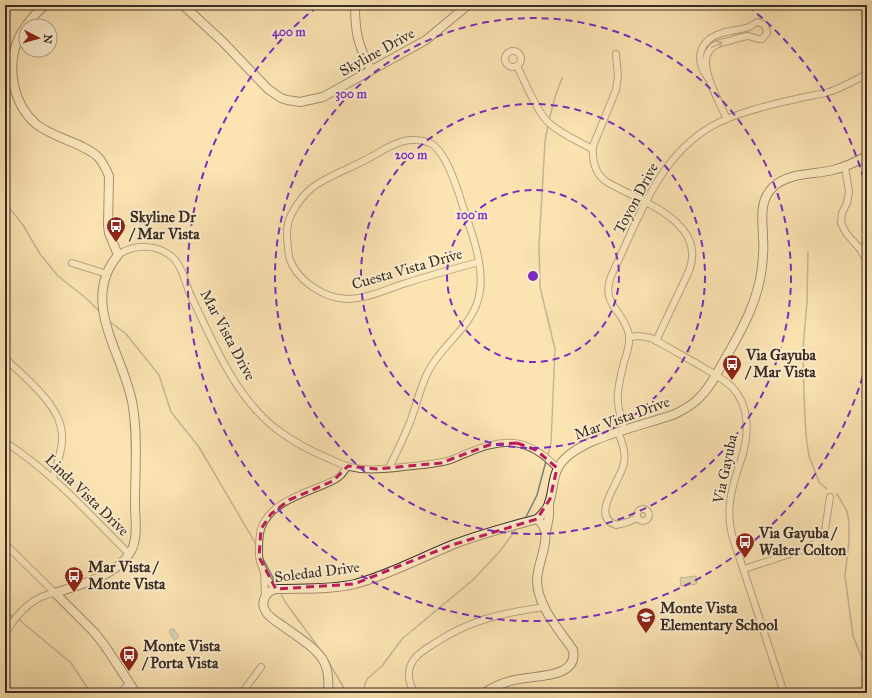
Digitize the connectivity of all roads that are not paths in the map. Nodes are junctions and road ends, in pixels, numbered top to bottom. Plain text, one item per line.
1 (44, 5) edge
2 (183, 5) edge
3 (356, 5) edge
4 (468, 5) edge
5 (616, 54) dead end
6 (517, 66) dead end
7 (370, 70) junction
8 (867, 74) edge
9 (708, 78) junction
10 (727, 118) junction
11 (592, 149) junction
12 (867, 156) edge
13 (845, 167) junction
14 (646, 203) junction
15 (867, 244) edge
16 (860, 249) junction
17 (118, 255) junction
18 (867, 261) edge
19 (479, 262) junction
20 (72, 263) dead end
21 (107, 274) junction
22 (629, 337) junction
23 (656, 341) junction
24 (5, 358) edge
25 (716, 375) junction
26 (621, 431) junction
27 (5, 442) edge
28 (348, 466) junction
29 (389, 468) junction
30 (557, 468) junction
31 (53, 477) junction
32 (830, 497) dead end
33 (549, 502) junction
34 (637, 518) dead end
35 (537, 519) junction
36 (546, 534) junction
37 (5, 544) edge
38 (129, 554) junction
39 (744, 569) junction
40 (264, 571) junction
41 (276, 589) junction
42 (55, 593) junction
43 (265, 597) junction
44 (545, 607) junction
45 (5, 634) edge
46 (261, 668) dead end
47 (129, 683) junction
48 (121, 693) edge
49 (136, 693) edge
50 (242, 693) edge
51 (328, 693) edge
52 (414, 693) edge
53 (484, 693) edge
54 (784, 693) edge

1 - 17 street
2 - 7 street, Skyline Drive
3 - 7 street
4 - 7 street, Skyline Drive
5 - 11 street
6 - 11 street
8 - 10 street, Toyon Drive
9 -> 9 street
9 - 10 street
10 - 14 street, Toyon Drive
11 - 14 street
12 - 13 street, Mar Vista Drive
13 - 16 street
13 - 25 street, Mar Vista Drive
14 - 22 street, Toyon Drive
14 - 23 street
15 - 16 street
16 - 18 street
17 - 21 street
17 - 28 street, Mar Vista Drive
19 - 19 street, Cuesta Vista Drive
19 - 29 street, Cuesta Vista Drive
20 - 21 street
21 - 38 street
22 - 23 street, Via Gayuba
22 - 26 street, Toyon Drive
23 - 25 street, Via Gayuba
24 - 31 street
25 - 26 street, Mar Vista Drive
25 - 39 street, Via Gayuba
26 - 30 street, Mar Vista Drive
26 - 34 street, Toyon Drive
27 - 31 street, Linda Vista Drive
28 - 29 street, Mar Vista Drive
28 - 40 street
29 - 30 street, Mar Vista Drive
30 - 33 street
31 - 38 street, Linda Vista Drive
32 - 39 street
33 - 35 street
33 - 36 street
35 - 36 street
35 - 41 street, Soledad Drive
36 - 44 street
37 - 42 street
38 - 42 street
39 - 54 street, Via Gayuba
40 - 41 street
40 - 43 street
41 - 43 street, Soledad Drive
42 - 45 street
42 - 47 street
43 - 51 street, Soledad Drive
44 - 52 street
44 - 53 street
46 - 50 street
47 - 48 street
47 - 49 street

